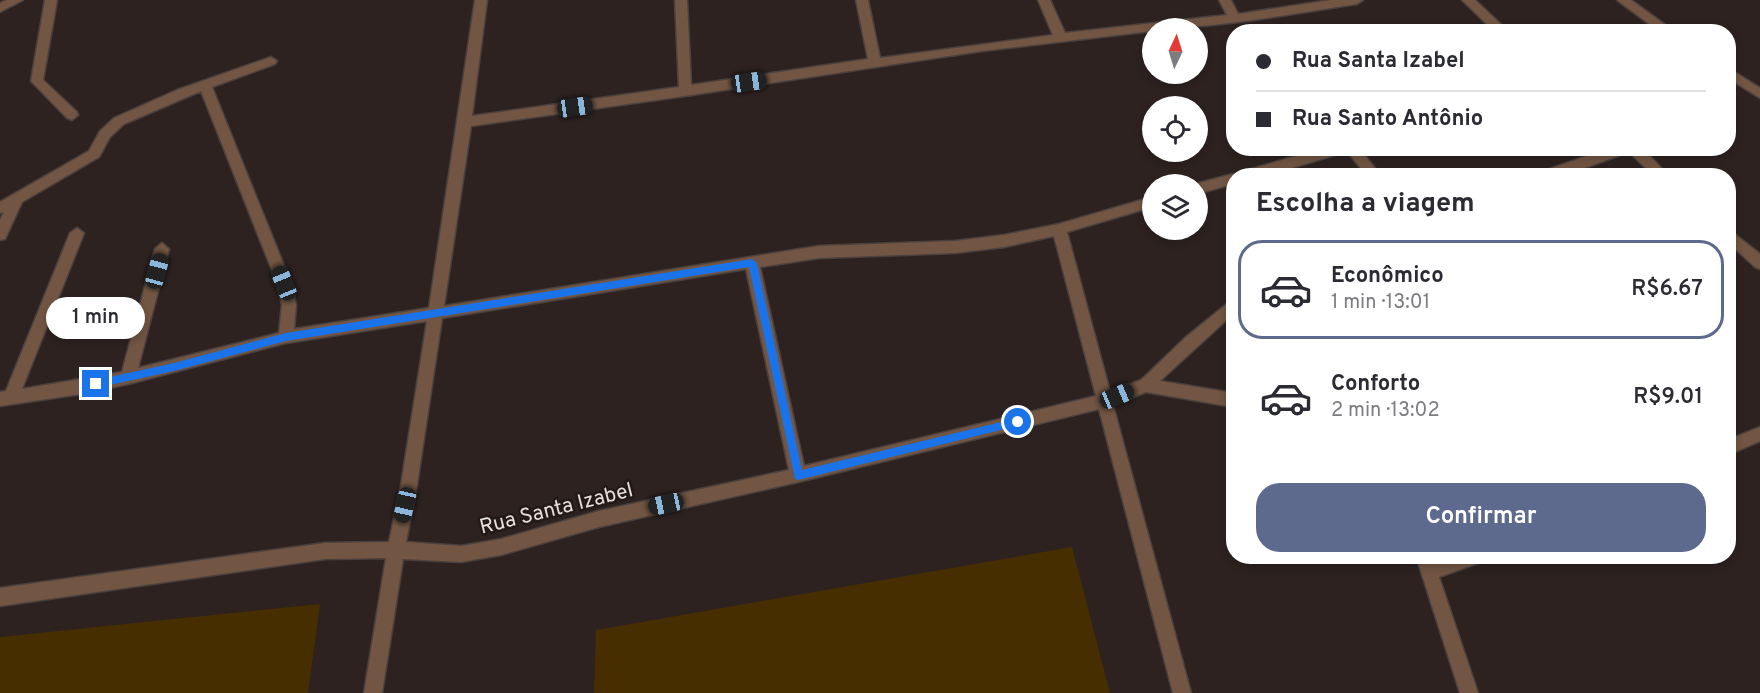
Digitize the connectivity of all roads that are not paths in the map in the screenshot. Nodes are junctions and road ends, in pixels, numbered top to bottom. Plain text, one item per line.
1 (17, 0) edge
2 (51, 0) edge
3 (481, 0) edge
4 (681, 0) edge
5 (862, 0) edge
6 (1044, 0) edge
7 (1225, 0) edge
8 (1357, 0) edge
9 (1468, 0) edge
10 (1623, 0) edge
11 (0, 8) edge
12 (1235, 18) junction
13 (1494, 24) edge
14 (1658, 24) edge
15 (1061, 39) junction
16 (271, 61) dead end
17 (875, 64) junction
18 (1736, 78) edge
19 (205, 85) junction
20 (686, 92) junction
21 (1760, 94) edge
22 (72, 115) dead end
23 (465, 122) junction
24 (1315, 156) edge
25 (1358, 156) edge
26 (1603, 156) edge
27 (1642, 156) edge
28 (1273, 168) edge
29 (1368, 168) edge
30 (1569, 168) edge
31 (1654, 168) edge
32 (1226, 181) edge
33 (1208, 186) edge
34 (16, 200) junction
35 (1142, 205) edge
36 (0, 208) edge
37 (1059, 229) junction
38 (77, 232) dead end
39 (0, 235) edge
40 (1736, 244) edge
41 (162, 249) dead end
42 (752, 263) junction
43 (1760, 263) edge
44 (1226, 312) edge
45 (435, 313) junction
46 (286, 337) junction
47 (128, 377) junction
48 (1146, 385) junction
49 (6, 399) edge
50 (1226, 399) edge
51 (1105, 401) junction
52 (1760, 434) edge
53 (1736, 444) edge
54 (798, 475) junction
55 (395, 550) junction
56 (1426, 564) edge
57 (0, 597) edge
58 (373, 693) edge
59 (1182, 693) edge
60 (1469, 693) edge

1 - 11 street
2 - 22 street
3 - 23 street
4 - 20 street
5 - 17 street
6 - 15 street
7 - 12 street
8 - 12 street
9 - 13 street
10 - 14 street
12 - 15 street
15 - 17 street
16 - 19 street
17 - 20 street
18 - 21 street
19 - 34 street
19 - 46 street
20 - 23 street
23 - 45 street
24 - 28 street
25 - 29 street
26 - 30 street
27 - 31 street
32 - 33 street
34 - 36 street
34 - 39 street
35 - 37 street
37 - 42 street
37 - 51 street
38 - 49 street
40 - 43 street
41 - 47 street
42 - 45 street
42 - 54 street
44 - 48 street
45 - 46 street
45 - 55 street
46 - 47 street
47 - 49 street
48 - 50 street
48 - 51 street, Rua Santa Izabel
51 - 54 street, Rua Santa Izabel
51 - 59 street
52 - 53 street
54 - 55 street, Rua Santa Izabel
55 - 57 street, Rua Santa Izabel
55 - 58 street
56 - 60 street

